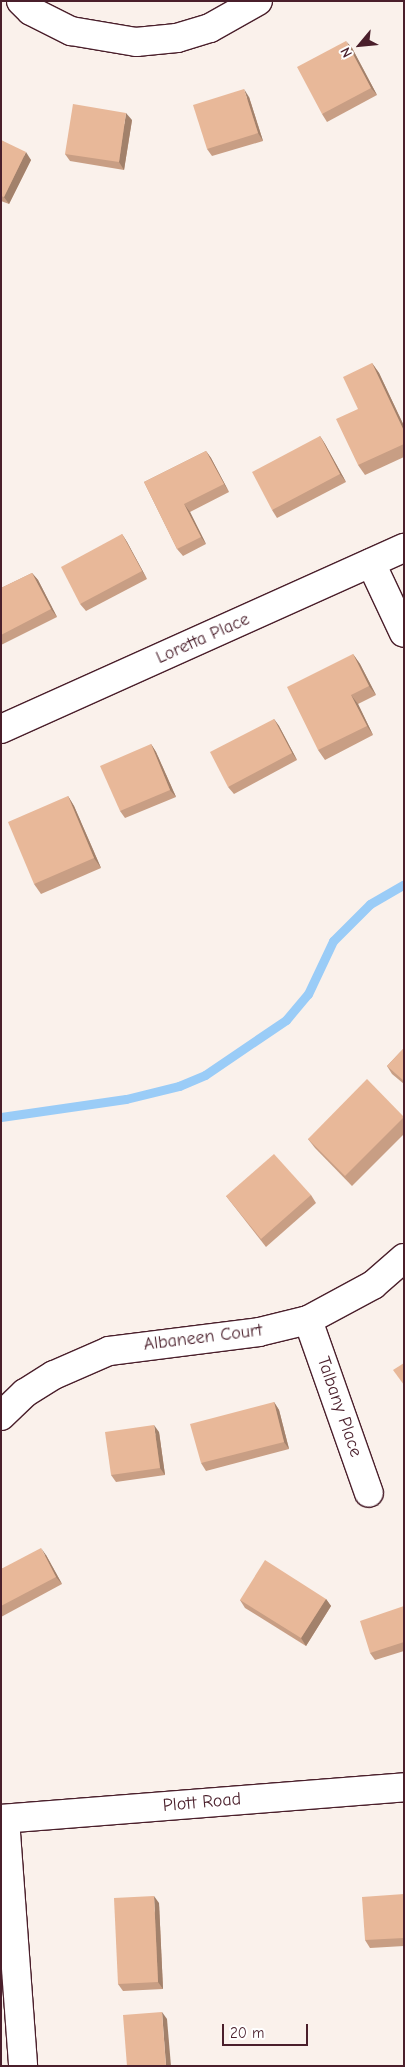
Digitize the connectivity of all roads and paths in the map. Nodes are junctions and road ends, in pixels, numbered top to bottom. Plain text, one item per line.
1 (21, 1) edge
2 (258, 1) edge
3 (404, 548) edge
4 (371, 563) junction
5 (404, 633) edge
6 (1, 729) edge
7 (404, 1258) edge
8 (308, 1320) junction
9 (1, 1416) edge
10 (369, 1493) dead end
11 (404, 1787) edge
12 (3, 1819) edge
13 (23, 2066) edge

1 - 2 street
3 - 4 street, Loretta Place
4 - 5 street
4 - 6 street, Loretta Place
7 - 8 street, Albaneen Court
8 - 9 street, Albaneen Court
8 - 10 street, Talbany Place
11 - 12 street, Plott Road
12 - 13 street

